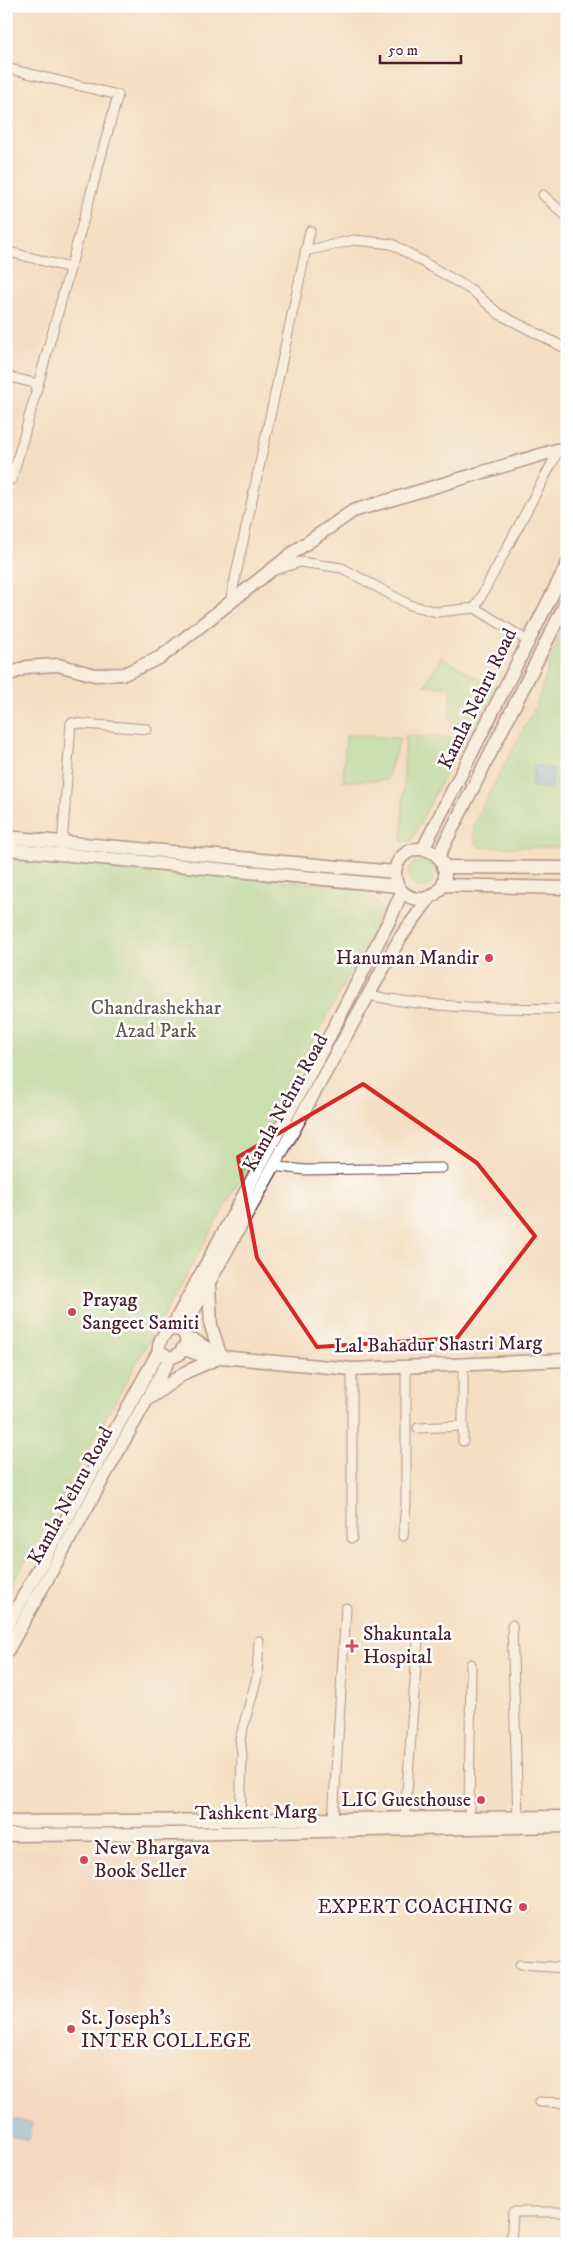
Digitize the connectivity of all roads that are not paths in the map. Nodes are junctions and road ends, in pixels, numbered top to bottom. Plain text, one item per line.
1 (6, 68) edge
2 (544, 195) dead end
3 (567, 216) edge
4 (310, 231) dead end
5 (6, 251) edge
6 (306, 251) junction
7 (70, 268) junction
8 (567, 349) edge
9 (6, 376) edge
10 (38, 384) junction
11 (564, 448) edge
12 (6, 477) edge
13 (567, 565) edge
14 (269, 572) junction
15 (567, 601) edge
16 (230, 602) junction
17 (475, 608) junction
18 (528, 641) junction
19 (6, 679) edge
20 (147, 729) dead end
21 (6, 837) edge
22 (6, 849) edge
23 (62, 849) junction
24 (423, 849) junction
25 (440, 862) junction
26 (567, 868) edge
27 (395, 872) junction
28 (442, 885) junction
29 (567, 888) edge
30 (400, 889) junction
31 (430, 897) junction
32 (368, 995) junction
33 (567, 1009) edge
34 (272, 1166) junction
35 (442, 1168) dead end
36 (209, 1284) junction
37 (181, 1337) junction
38 (164, 1354) junction
39 (221, 1357) junction
40 (567, 1360) edge
41 (463, 1364) junction
42 (406, 1366) junction
43 (352, 1369) junction
44 (145, 1401) junction
45 (463, 1426) junction
46 (418, 1428) dead end
47 (463, 1441) dead end
48 (403, 1536) dead end
49 (352, 1538) dead end
50 (346, 1608) dead end
51 (512, 1625) dead end
52 (6, 1628) edge
53 (418, 1639) dead end
54 (258, 1641) dead end
55 (6, 1653) edge
56 (471, 1664) dead end
57 (567, 1817) edge
58 (405, 1818) junction
59 (469, 1818) junction
60 (518, 1818) junction
61 (333, 1819) junction
62 (240, 1820) junction
63 (6, 1822) edge
64 (567, 1826) edge
65 (6, 1834) edge
66 (520, 1965) dead end
67 (567, 1968) edge
68 (539, 2102) dead end
69 (567, 2103) edge
70 (567, 2212) edge
71 (511, 2244) edge

1 - 7 street
2 - 3 street
4 - 6 street
5 - 7 street
6 - 8 street
6 - 16 street
7 - 10 street
9 - 10 street
10 - 12 street
11 - 14 main road
11 - 17 street
13 - 18 main road, Kamla Nehru Road
14 - 16 main road
14 - 17 street
15 - 25 main road, Kamla Nehru Road
16 - 19 main road
17 - 18 street
18 - 24 main road, Kamla Nehru Road
20 - 23 street
21 - 23 main road
22 - 23 main road
23 - 27 main road
23 - 30 main road
24 - 25 main road
24 - 27 main road
25 - 26 main road
25 - 28 main road
27 - 30 main road
28 - 29 main road
28 - 31 main road
30 - 31 main road
30 - 37 main road, Kamla Nehru Road
31 - 32 main road, Kamla Nehru Road
32 - 33 street
32 - 34 main road, Kamla Nehru Road
34 - 35 street
34 - 36 main road, Kamla Nehru Road
36 - 37 main road, Kamla Nehru Road
36 - 39 main road
37 - 38 main road
37 - 38 main road
37 - 39 main road
38 - 44 main road, Kamla Nehru Road
38 - 52 main road, Kamla Nehru Road
39 - 43 main road, Lal Bahadur Shastri Marg
39 - 44 main road
40 - 41 main road, Lal Bahadur Shastri Marg
41 - 42 main road, Lal Bahadur Shastri Marg
41 - 45 street
42 - 43 main road, Lal Bahadur Shastri Marg
42 - 48 street
43 - 49 street
44 - 55 main road, Kamla Nehru Road
45 - 46 street
45 - 47 street
50 - 61 street
51 - 60 street
53 - 58 street
54 - 62 street
56 - 59 street
57 - 60 main road, Tashkent Marg
58 - 59 main road, Tashkent Marg
58 - 61 main road, Tashkent Marg
59 - 60 main road, Tashkent Marg
61 - 62 main road, Tashkent Marg
62 - 63 main road, Tashkent Marg
64 - 65 main road, Tashkent Marg
66 - 67 street
68 - 69 street
70 - 71 street

